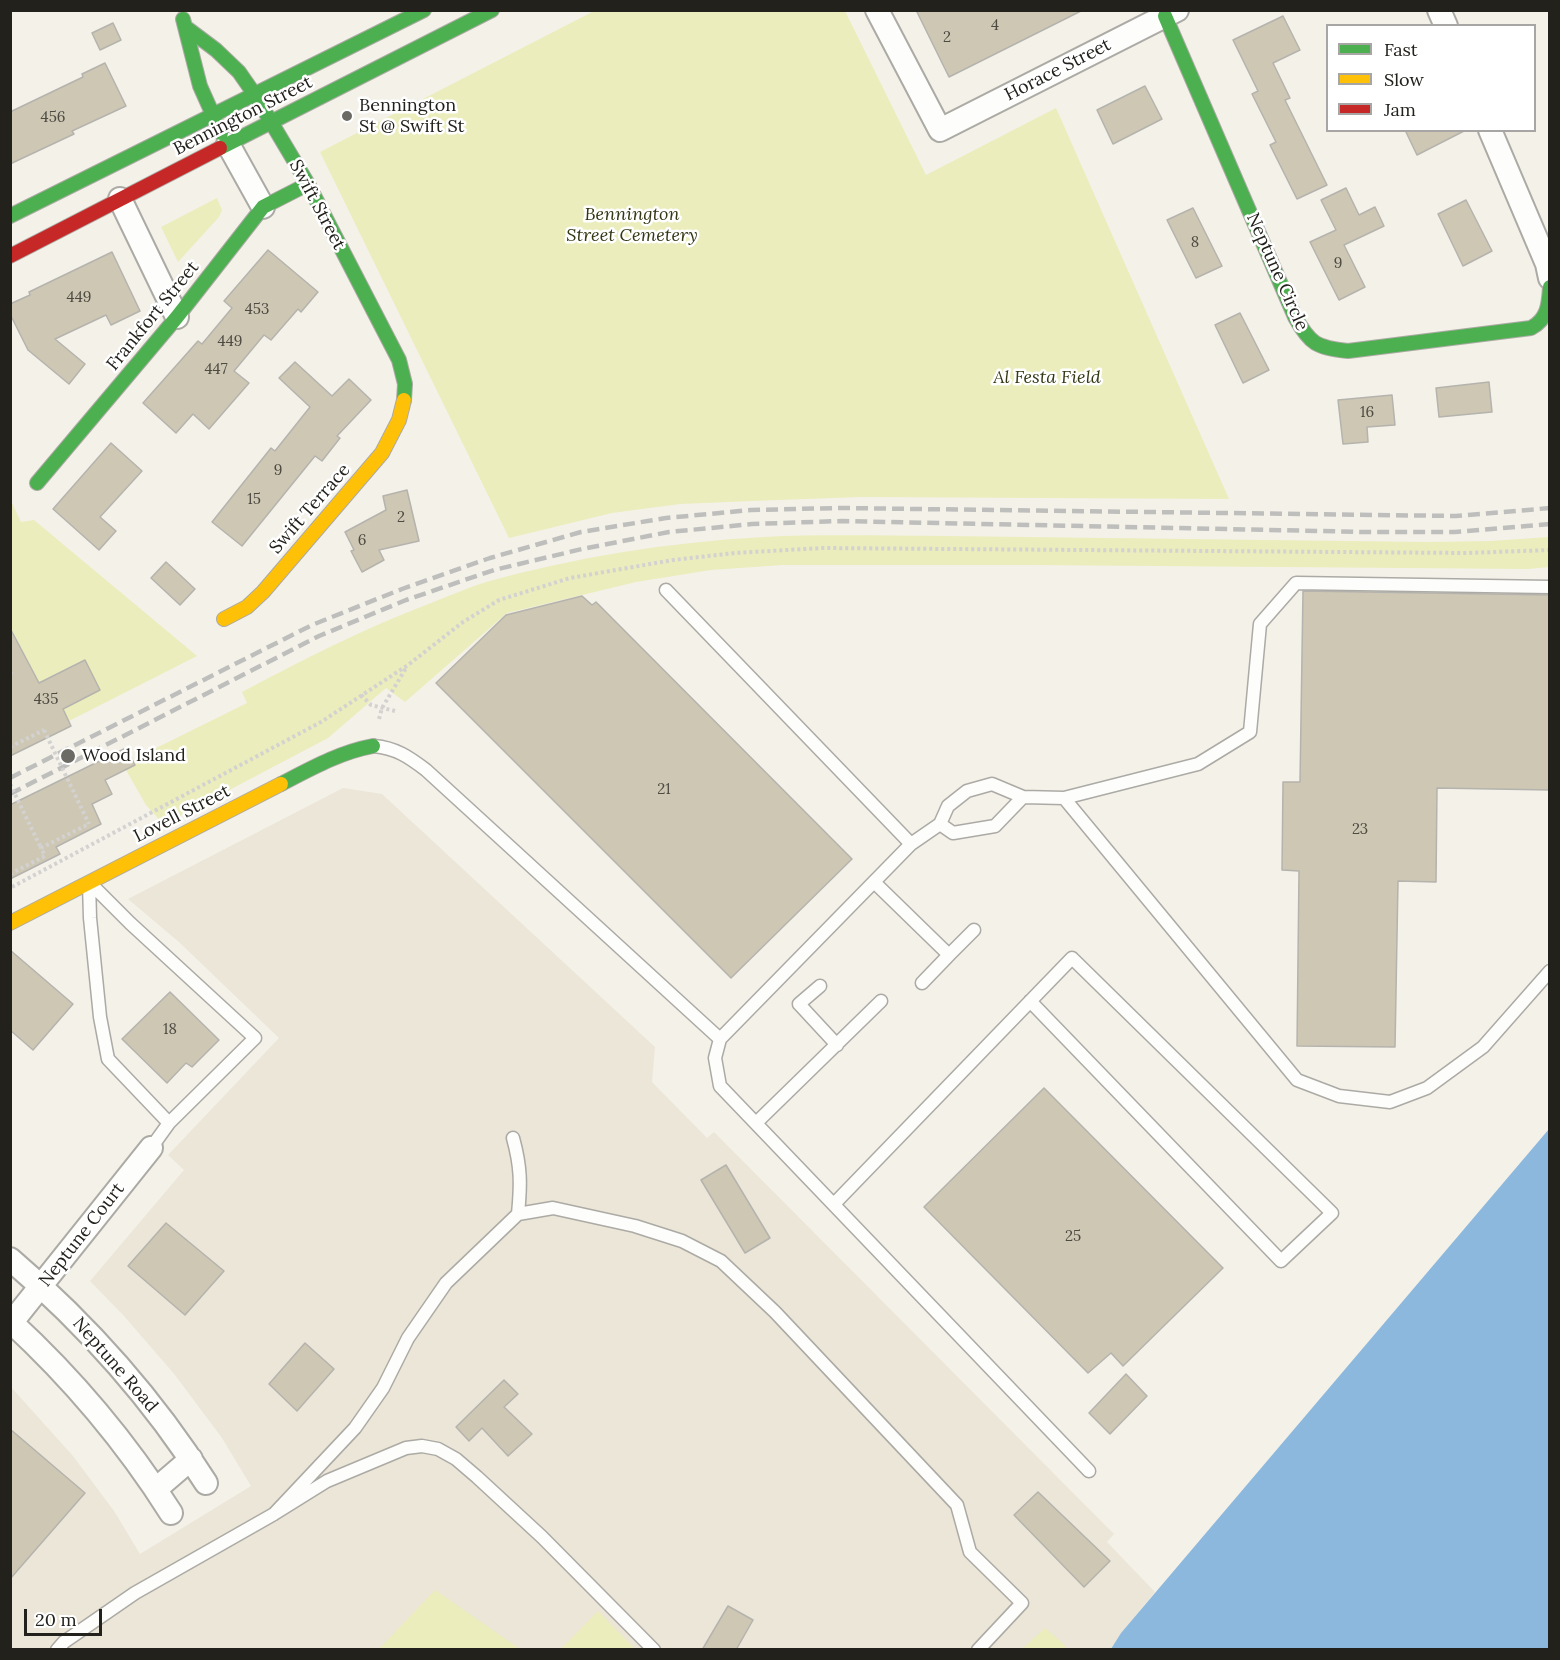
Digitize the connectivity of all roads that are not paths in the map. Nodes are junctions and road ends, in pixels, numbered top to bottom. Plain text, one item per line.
1 (179, 10) edge
2 (424, 10) edge
3 (492, 10) edge
4 (877, 10) edge
5 (1439, 10) edge
6 (1171, 13) edge
7 (1445, 24) edge
8 (188, 29) junction
9 (255, 95) junction
10 (212, 116) junction
11 (271, 121) junction
12 (1491, 132) edge
13 (228, 144) junction
14 (308, 184) junction
15 (120, 199) junction
16 (263, 207) junction
17 (10, 216) edge
18 (39, 222) junction
19 (10, 256) edge
20 (1550, 278) edge
21 (1550, 287) edge
22 (177, 317) junction
23 (403, 405) joint
24 (37, 483) dead end
25 (1550, 587) edge
26 (666, 590) dead end
27 (224, 619) dead end
28 (373, 746) joint
29 (1023, 797) junction
30 (1064, 798) junction
31 (940, 824) junction
32 (912, 844) junction
33 (89, 881) junction
34 (874, 882) junction
35 (10, 922) edge
36 (974, 930) dead end
37 (949, 955) junction
38 (1550, 971) edge
39 (922, 983) dead end
40 (820, 986) dead end
41 (882, 1001) dead end
42 (1030, 1001) junction
43 (720, 1039) junction
44 (837, 1045) junction
45 (169, 1123) junction
46 (756, 1123) junction
47 (513, 1138) dead end
48 (151, 1148) joint
49 (834, 1204) junction
50 (518, 1214) junction
51 (10, 1259) edge
52 (42, 1286) junction
53 (11, 1321) edge
54 (191, 1459) junction
55 (1089, 1471) dead end
56 (206, 1483) dead end
57 (156, 1489) junction
58 (171, 1513) dead end
59 (274, 1514) junction
60 (57, 1650) edge
61 (654, 1650) edge
62 (978, 1650) edge

1 - 8 street, Swift Street
2 - 9 street, Bennington Street
3 - 11 street, Bennington Street
4 - 6 street, Horace Street
5 - 7 street
6 - 21 street, Neptune Circle
8 - 9 street, Swift Street
8 - 10 street, Swift Street
9 - 10 street, Bennington Street
9 - 11 street, Swift Street
10 - 13 street, Swift Street
10 - 18 street, Bennington Street
11 - 13 street, Bennington Street
11 - 14 street, Swift Street
12 - 20 street
13 - 15 street, Bennington Street
13 - 16 street, Swift Street
14 - 16 street, Frankfort Street
14 - 23 street, Swift Street
15 - 18 street, Bennington Street
15 - 22 street
16 - 22 street, Frankfort Street
17 - 18 street, Bennington Street
18 - 19 street, Bennington Street
22 - 24 street, Frankfort Street
23 - 27 street, Swift Terrace
25 - 30 lane
26 - 32 lane
28 - 33 street, Lovell Street
28 - 43 lane
29 - 30 lane
29 - 31 lane
29 - 31 lane
30 - 38 lane
31 - 32 lane
32 - 34 lane
33 - 35 street, Lovell Street
33 - 45 lane
33 - 45 lane
34 - 37 lane
34 - 43 lane
36 - 37 lane
37 - 39 lane
40 - 44 lane
41 - 44 lane
42 - 42 lane
42 - 49 lane
43 - 46 lane
44 - 46 lane
45 - 48 lane
46 - 49 lane
47 - 50 lane
48 - 52 street, Neptune Court
49 - 55 lane
50 - 59 lane
50 - 62 lane
51 - 52 street, Neptune Road
52 - 53 street, Neptune Court
52 - 54 street, Neptune Road
53 - 57 street
54 - 56 street, Neptune Road
54 - 57 street
57 - 58 street
59 - 60 lane
59 - 61 lane

